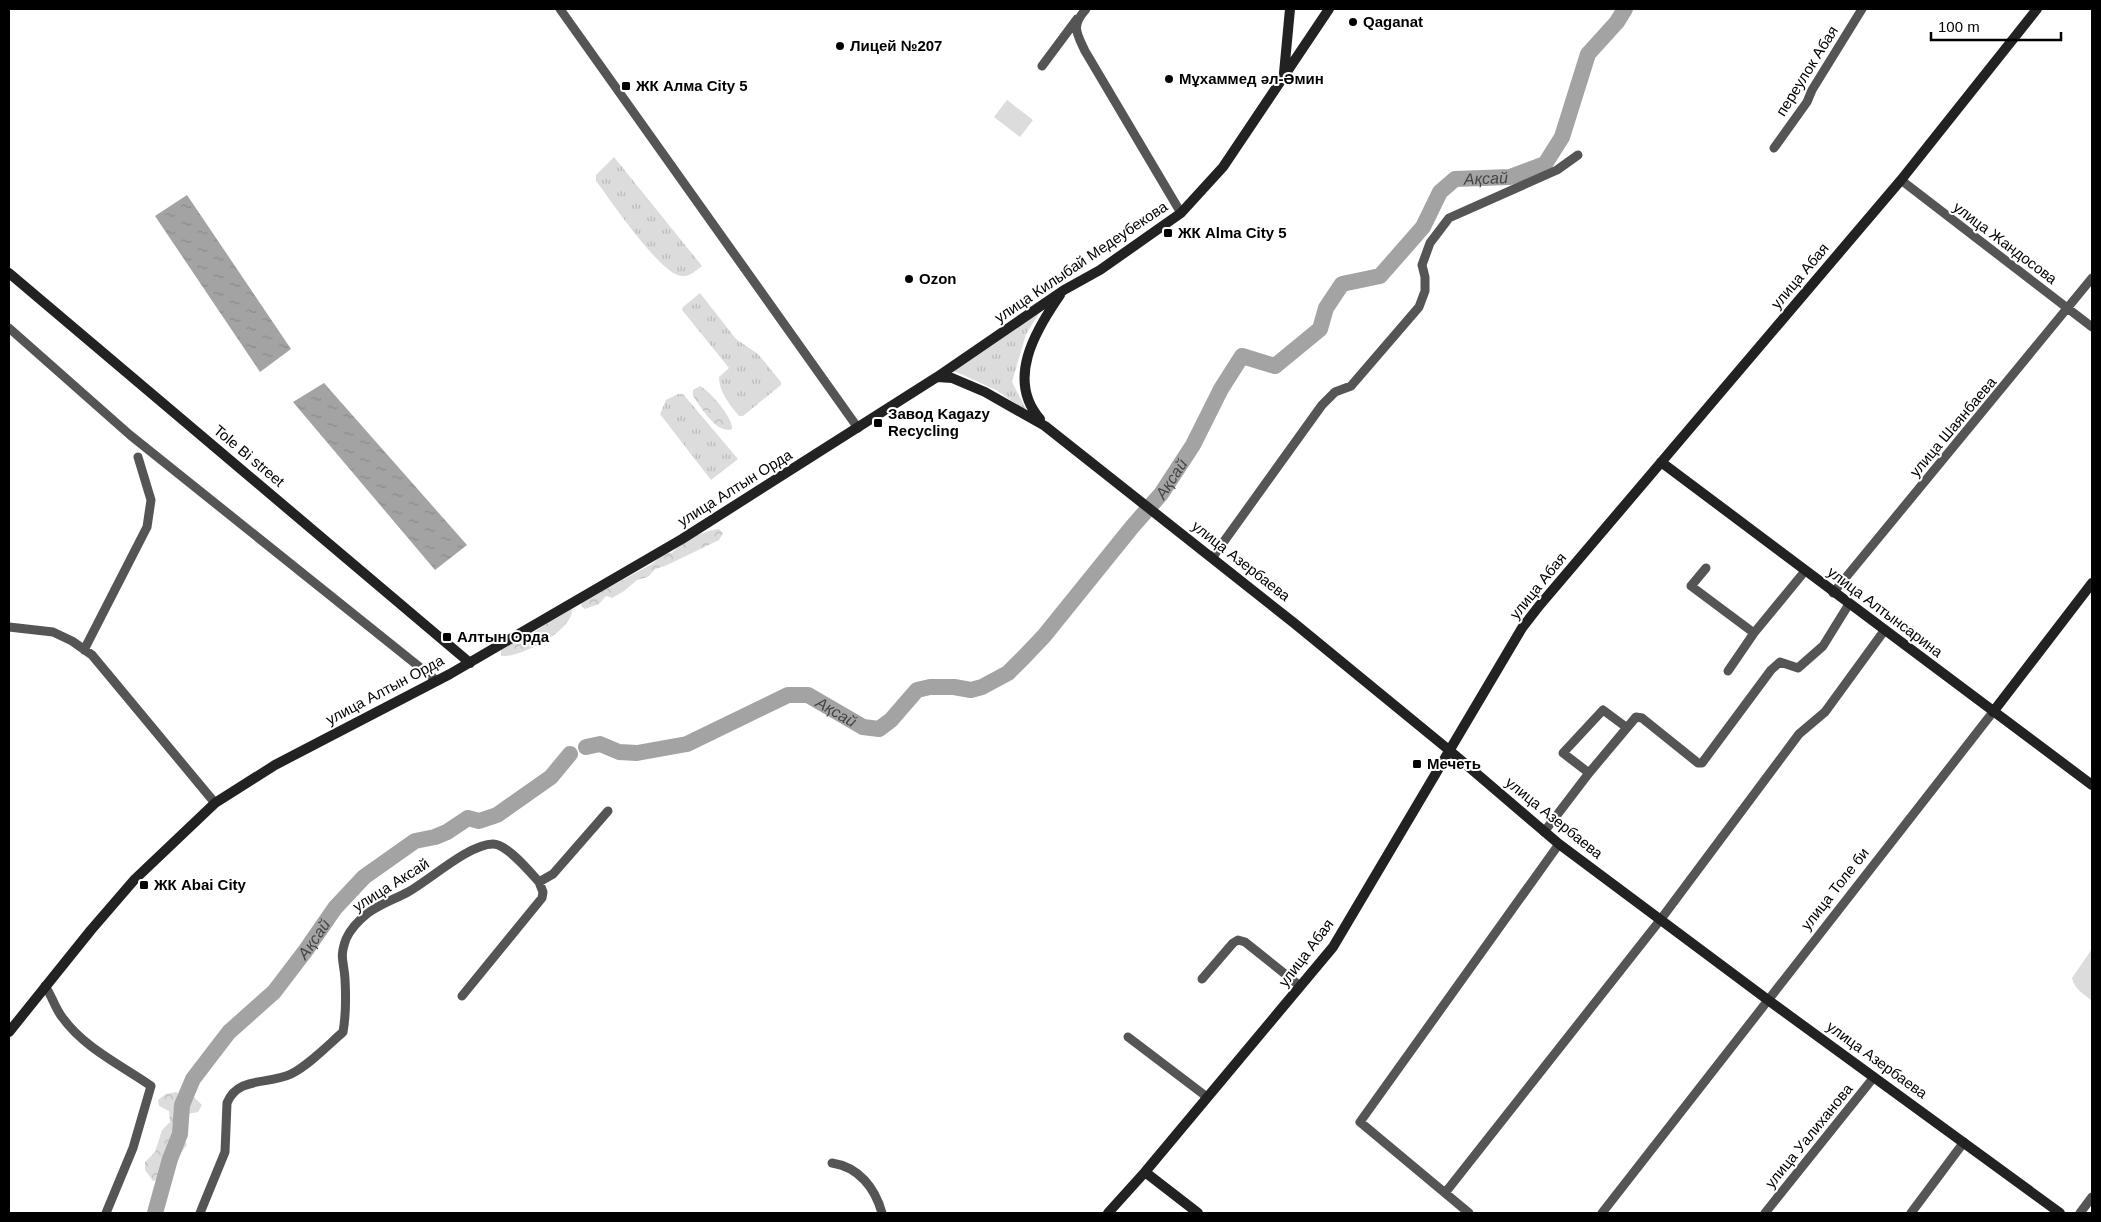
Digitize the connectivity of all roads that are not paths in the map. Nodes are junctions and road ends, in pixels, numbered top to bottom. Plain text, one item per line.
1 (560, 9) edge
2 (573, 9) edge
3 (1086, 9) edge
4 (1290, 9) edge
5 (1329, 9) edge
6 (1862, 9) edge
7 (2037, 9) edge
8 (566, 17) junction
9 (1077, 19) junction
10 (1042, 66) dead end
11 (1284, 74) junction
12 (1774, 148) dead end
13 (1578, 156) dead end
14 (1901, 180) junction
15 (1180, 213) junction
16 (9, 273) edge
17 (2092, 278) edge
18 (1064, 290) junction
19 (2068, 308) junction
20 (2092, 327) edge
21 (9, 328) edge
22 (937, 376) junction
23 (1045, 426) junction
24 (858, 428) junction
25 (138, 457) dead end
26 (1661, 462) junction
27 (1212, 558) junction
28 (1706, 568) dead end
29 (1805, 571) junction
30 (2092, 583) edge
31 (1834, 592) junction
32 (1849, 604) junction
33 (9, 627) edge
34 (1884, 631) junction
35 (1754, 634) junction
36 (84, 650) junction
37 (470, 663) junction
38 (1728, 671) dead end
39 (437, 680) junction
40 (1994, 712) junction
41 (1626, 727) junction
42 (1449, 750) junction
43 (1589, 774) junction
44 (2092, 785) edge
45 (215, 803) junction
46 (608, 811) dead end
47 (1544, 832) junction
48 (1559, 844) junction
49 (540, 882) junction
50 (1661, 919) junction
51 (1202, 979) dead end
52 (45, 986) junction
53 (1300, 986) junction
54 (462, 996) dead end
55 (1768, 1000) junction
56 (9, 1032) edge
57 (1128, 1037) dead end
58 (1874, 1077) junction
59 (1207, 1097) junction
60 (1964, 1142) junction
61 (832, 1163) dead end
62 (1145, 1172) junction
63 (1446, 1193) junction
64 (2092, 1197) edge
65 (106, 1213) edge
66 (200, 1213) edge
67 (882, 1213) edge
68 (1108, 1213) edge
69 (1198, 1213) edge
70 (1469, 1213) edge
71 (1602, 1213) edge
72 (1764, 1213) edge
73 (1911, 1213) edge
74 (2060, 1213) edge
75 (2080, 1213) edge

1 - 8 street
2 - 8 street
3 - 9 street
4 - 11 main road
5 - 11 main road, улица Килыбай Медеубекова
6 - 12 street, переулок Абая
7 - 14 main road, улица Абая
8 - 24 street
9 - 10 street
9 - 15 street
11 - 15 main road, улица Килыбай Медеубекова
13 - 27 street
14 - 19 street, улица Жандосова
14 - 26 main road, улица Абая
15 - 18 main road, улица Килыбай Медеубекова
16 - 37 main road, Tole Bi street
17 - 19 street, улица Шаянбаева
18 - 22 main road, улица Килыбай Медеубекова
18 - 23 main road, улица Азербаева
19 - 20 street, улица Жандосова
19 - 31 street, улица Шаянбаева
21 - 39 street
22 - 23 main road, улица Азербаева
22 - 24 main road, улица Алтын Орда
23 - 27 main road, улица Азербаева
24 - 37 main road, улица Алтын Орда
25 - 36 street
26 - 29 main road, улица Алтынсарина
26 - 42 main road, улица Абая
27 - 42 main road, улица Азербаева
28 - 35 street
29 - 31 main road, улица Алтынсарина
29 - 35 street
30 - 40 main road, улица Толе би
31 - 32 main road, улица Алтынсарина
32 - 34 main road, улица Алтынсарина
32 - 41 street
33 - 36 street
34 - 40 main road, улица Алтынсарина
34 - 50 street
35 - 38 street
36 - 45 street
37 - 39 main road, улица Алтын Орда
39 - 45 main road, улица Алтын Орда
40 - 44 main road, улица Алтынсарина
40 - 55 street, улица Толе би
41 - 43 street
41 - 43 street
42 - 47 main road, улица Азербаева
42 - 53 main road, улица Абая
43 - 47 street
45 - 52 main road, улица Алтын Орда
46 - 49 street
47 - 48 main road, улица Азербаева
48 - 50 main road, улица Азербаева
48 - 63 street
49 - 54 street
49 - 66 street, улица Аксай
50 - 55 main road, улица Азербаева
50 - 63 street
51 - 53 street
52 - 56 main road, улица Алтын Орда
52 - 65 street
53 - 59 main road, улица Абая
55 - 58 main road, улица Азербаева
55 - 71 street, улица Толе би
57 - 59 street
58 - 60 main road, улица Азербаева
58 - 72 street, улица Уалиханова
59 - 62 main road, улица Абая
60 - 73 street
60 - 74 main road, улица Азербаева
61 - 67 street
62 - 68 main road, улица Абая
62 - 69 main road
63 - 70 street
64 - 75 street

